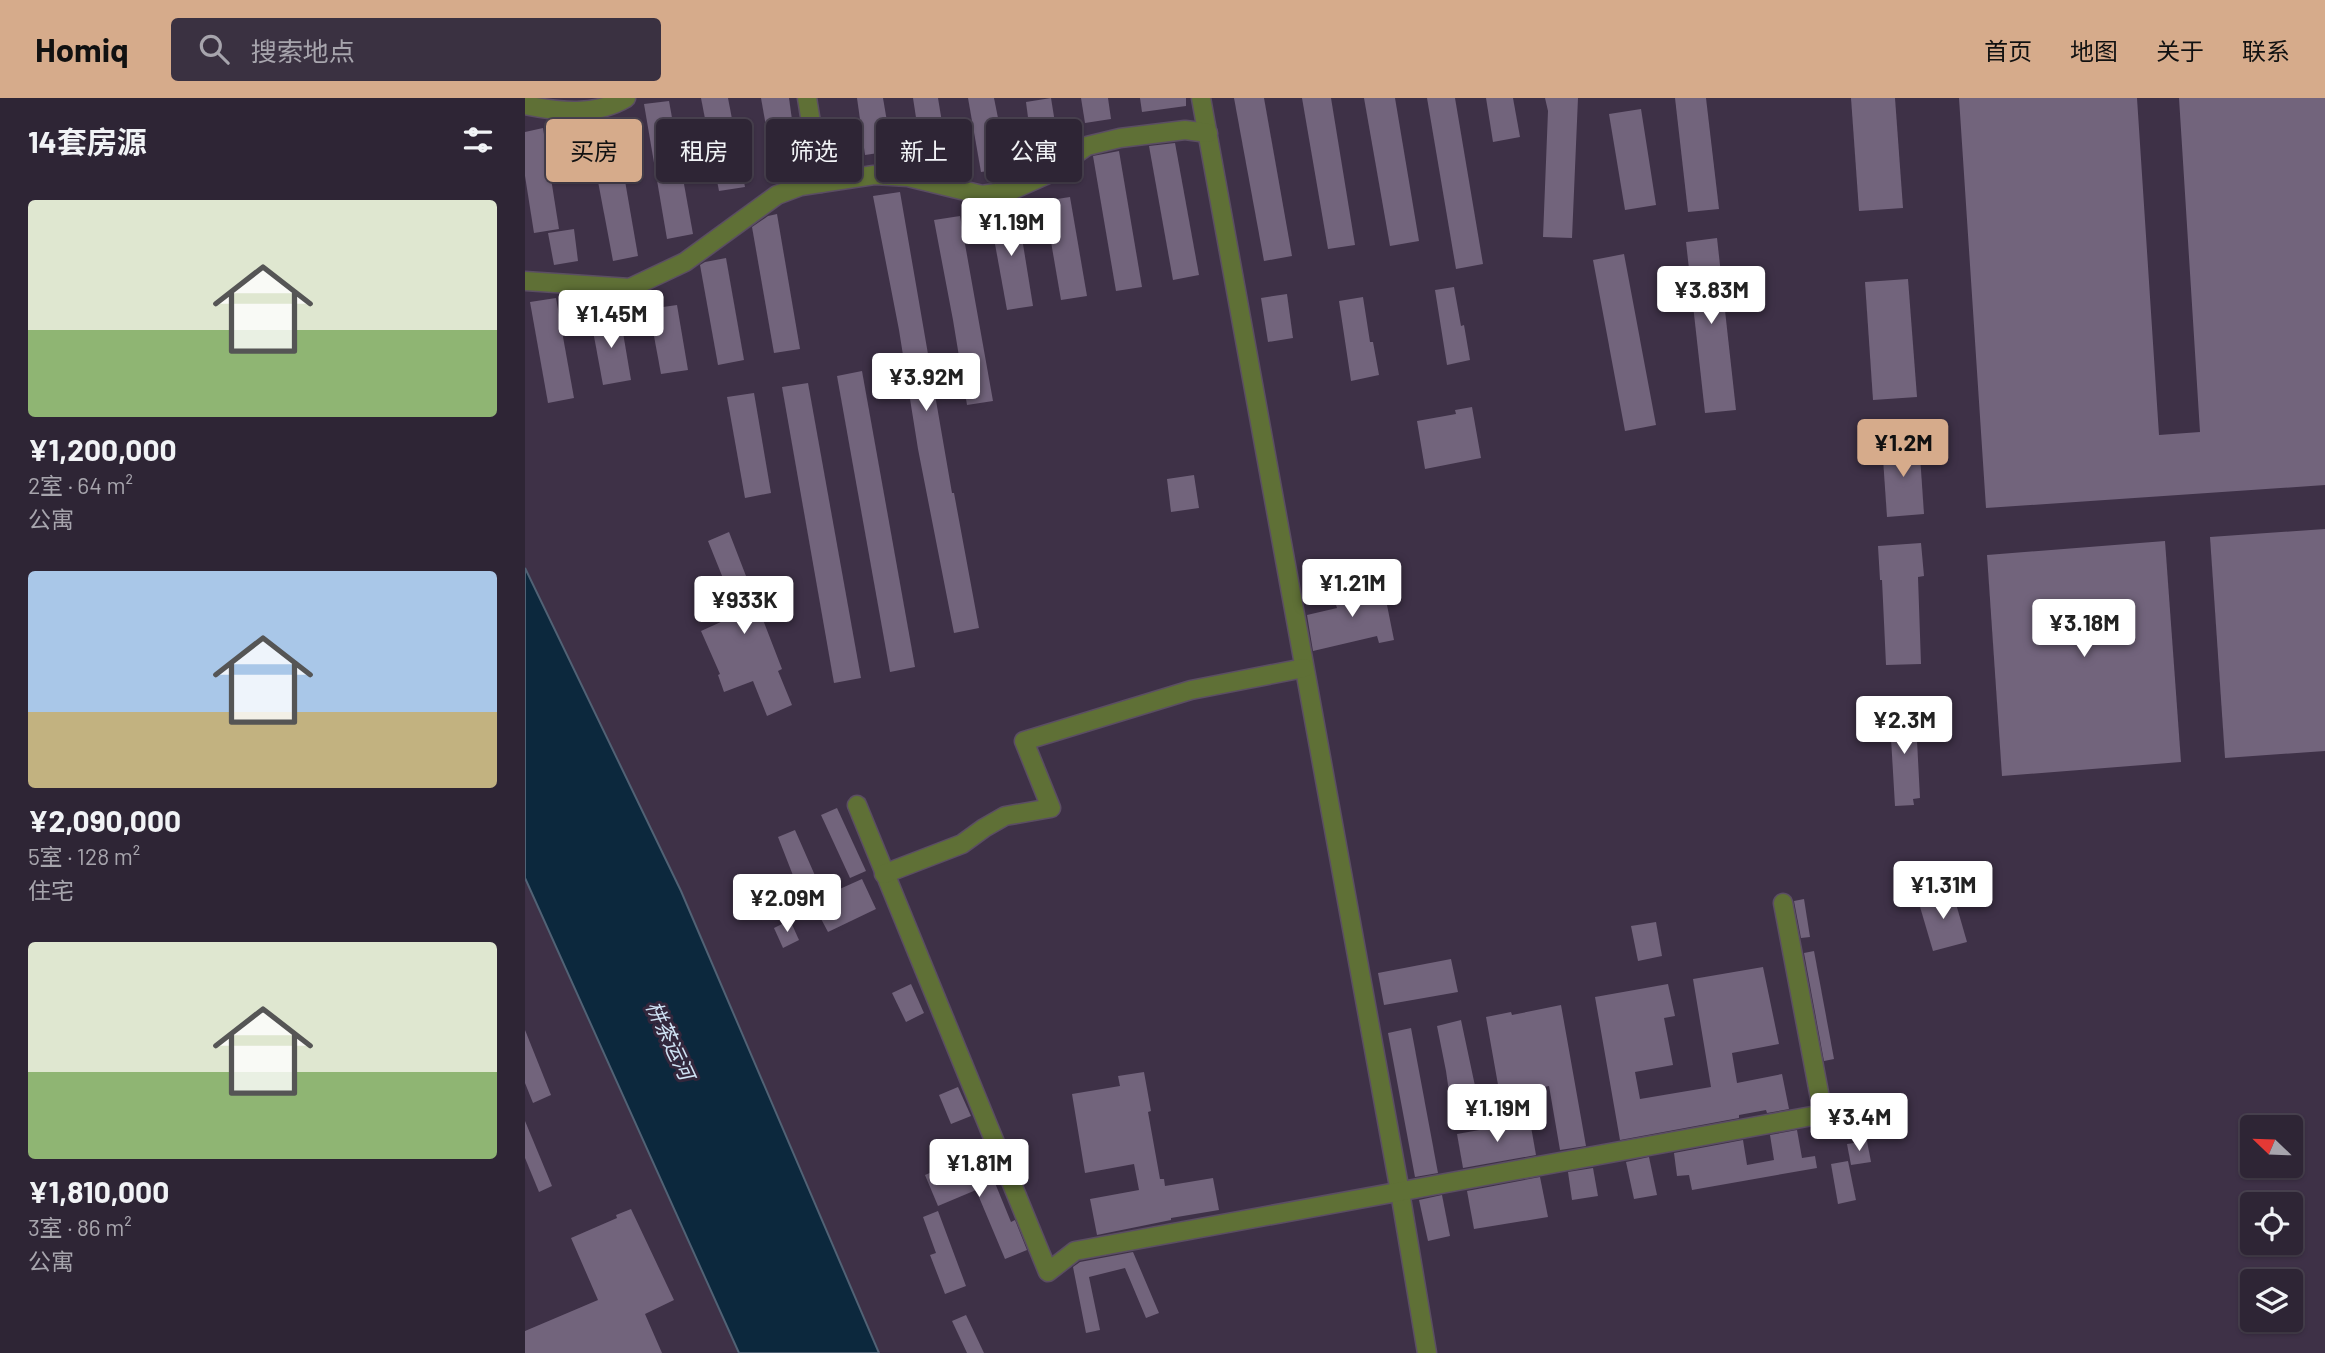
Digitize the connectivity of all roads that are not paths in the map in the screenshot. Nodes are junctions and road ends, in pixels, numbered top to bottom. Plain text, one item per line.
1 (626, 98) edge
2 (807, 98) edge
3 (1201, 98) edge
4 (525, 105) edge
5 (1207, 133) junction
6 (821, 183) junction
7 (525, 281) edge
8 (1304, 668) junction
9 (857, 805) dead end
10 (884, 874) junction
11 (1783, 903) dead end
12 (1400, 1192) junction
13 (1427, 1353) edge

1 - 4 street
2 - 6 street
3 - 5 street
5 - 6 street
5 - 8 street
6 - 7 street
8 - 10 street
8 - 12 street
9 - 10 street
10 - 12 street
11 - 12 street
12 - 13 street

